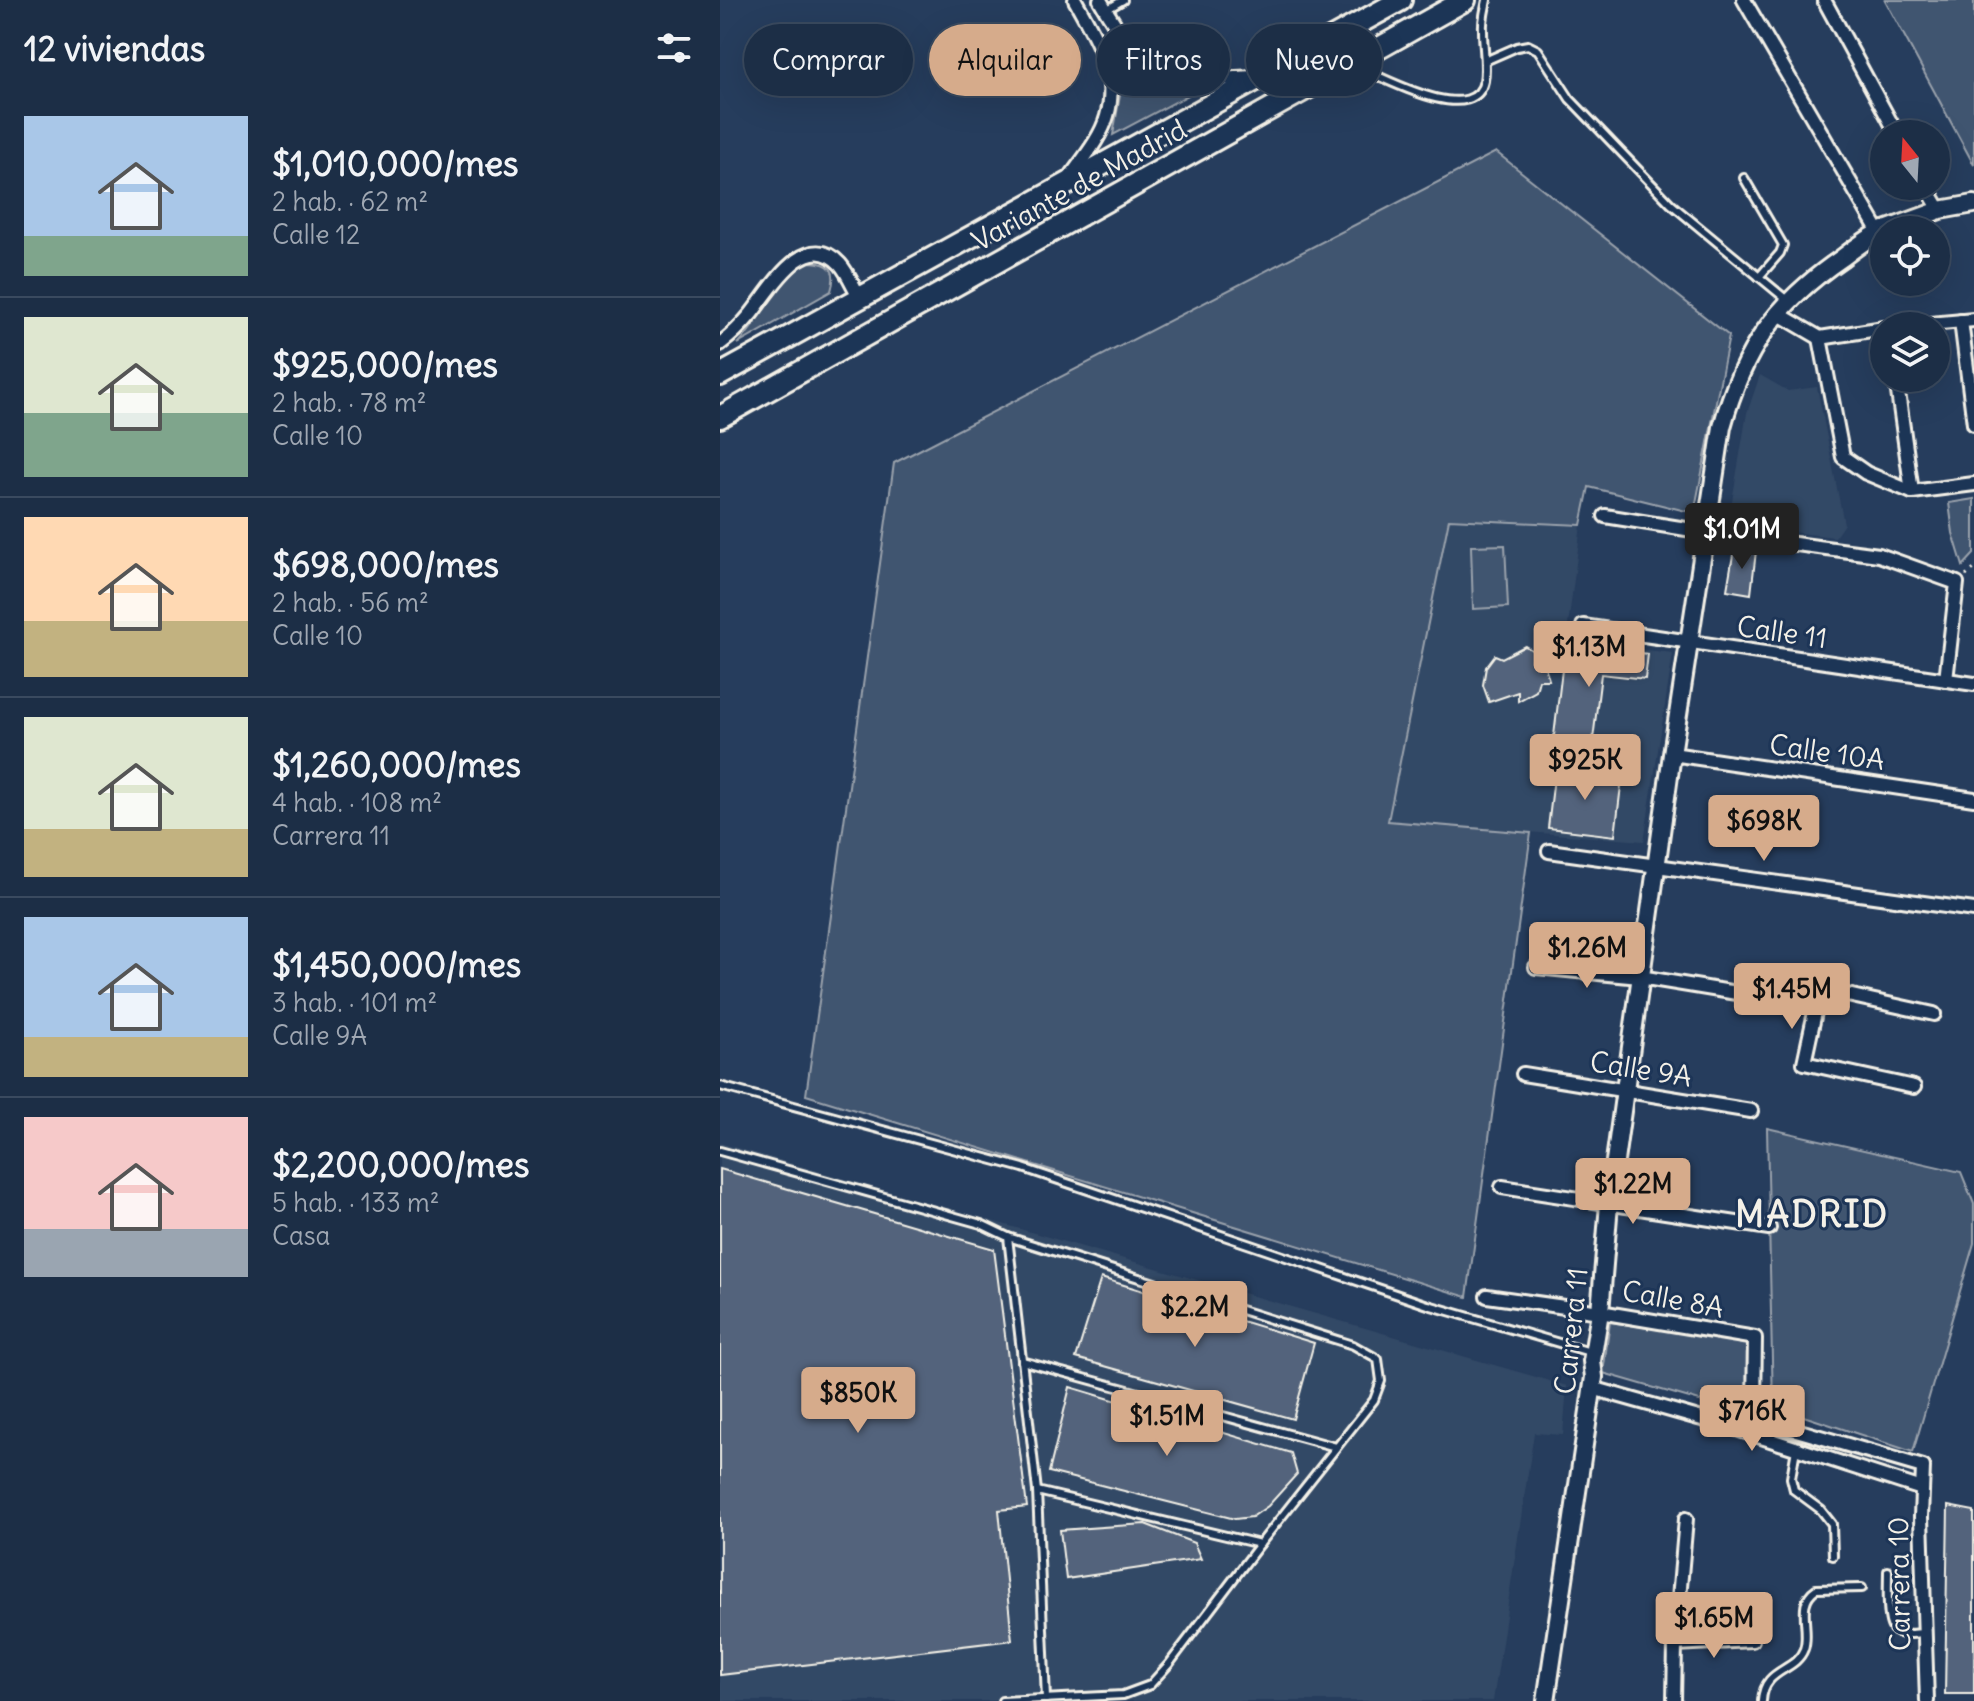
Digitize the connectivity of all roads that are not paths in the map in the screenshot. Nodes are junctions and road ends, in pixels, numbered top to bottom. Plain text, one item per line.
1 (1075, 0) edge
2 (1123, 0) edge
3 (1401, 0) edge
4 (1465, 0) edge
5 (1487, 0) edge
6 (1744, 0) edge
7 (1824, 0) edge
8 (1103, 5) edge
9 (1358, 24) edge
10 (1382, 47) edge
11 (1485, 61) junction
12 (1382, 77) edge
13 (1246, 78) edge
14 (1246, 86) edge
15 (1295, 96) edge
16 (1889, 120) edge
17 (1744, 178) dead end
18 (1062, 188) junction
19 (1934, 200) edge
20 (1974, 204) edge
21 (1940, 210) junction
22 (1874, 216) edge
23 (1924, 216) edge
24 (1870, 239) edge
25 (1759, 277) junction
26 (859, 296) junction
27 (1782, 307) junction
28 (1967, 321) edge
29 (1870, 330) edge
30 (1820, 338) junction
31 (720, 344) edge
32 (720, 375) edge
33 (1898, 392) edge
34 (720, 417) edge
35 (1974, 424) edge
36 (1974, 484) edge
37 (1912, 492) junction
38 (1605, 516) dead end
39 (1705, 532) junction
40 (1583, 626) dead end
41 (1689, 642) junction
42 (1946, 680) junction
43 (1974, 684) edge
44 (1672, 754) junction
45 (1974, 799) edge
46 (1549, 851) dead end
47 (1656, 867) junction
48 (1974, 910) edge
49 (1536, 967) dead end
50 (1640, 977) junction
51 (1816, 1006) junction
52 (1934, 1014) dead end
53 (1523, 1074) dead end
54 (720, 1086) edge
55 (1914, 1087) dead end
56 (1625, 1091) junction
57 (1751, 1111) dead end
58 (720, 1151) edge
59 (1502, 1187) dead end
60 (1609, 1204) junction
61 (1769, 1228) dead end
62 (1008, 1237) junction
63 (1487, 1296) dead end
64 (1600, 1312) junction
65 (1594, 1353) junction
66 (1022, 1361) junction
67 (1592, 1388) junction
68 (1336, 1447) junction
69 (1796, 1449) junction
70 (1923, 1467) joint
71 (1922, 1489) junction
72 (1037, 1491) junction
73 (1686, 1519) dead end
74 (1260, 1544) junction
75 (1833, 1556) dead end
76 (1888, 1571) dead end
77 (1862, 1588) dead end
78 (1924, 1633) junction
79 (1752, 1640) dead end
80 (1675, 1644) junction
81 (1046, 1699) edge
82 (1002, 1701) edge
83 (1546, 1701) edge
84 (1674, 1701) edge
85 (1762, 1701) edge
86 (1927, 1701) edge

1 - 18 street
2 - 8 lane
3 - 9 main road, Variante de Madrid
4 - 10 main road, Variante de Madrid
5 - 11 lane
6 - 22 street
7 - 16 street
8 - 13 street
11 - 12 lane
11 - 25 lane
14 - 18 main road, Variante de Madrid
15 - 34 main road, Variante de Madrid
17 - 25 lane
18 - 26 main road, Variante de Madrid
19 - 21 street
20 - 21 street, Carrera 11
21 - 23 street, Carrera 11
24 - 27 street, Carrera 11
25 - 27 lane
26 - 31 street
26 - 32 main road, Variante de Madrid
27 - 30 street
27 - 39 street, Carrera 11
28 - 35 street
29 - 30 street
30 - 37 street
33 - 37 street
36 - 37 street
38 - 39 street
39 - 41 street, Carrera 11
39 - 42 street
40 - 41 street, Calle 11
41 - 42 street, Calle 11
41 - 44 street, Carrera 11
42 - 43 street, Calle 11
44 - 45 street, Calle 10A
44 - 47 street, Carrera 11
46 - 47 street
47 - 48 street
47 - 50 street, Carrera 11
49 - 50 street
50 - 51 street
50 - 56 street, Carrera 11
51 - 52 street
51 - 55 street
53 - 56 street, Calle 9A
54 - 65 lane
56 - 57 street, Calle 9A
56 - 60 street, Carrera 11
58 - 62 lane
59 - 60 street
60 - 61 street
60 - 64 street, Carrera 11
62 - 66 lane
62 - 68 lane
63 - 64 street, Calle 8A
64 - 65 street, Carrera 11
64 - 70 street, Calle 8A
65 - 67 street, Carrera 11
66 - 68 lane
66 - 72 lane
67 - 69 street
67 - 83 street, Carrera 11
68 - 74 lane
69 - 71 street
69 - 75 lane
70 - 71 street, Carrera 10
71 - 78 street, Carrera 10
72 - 74 lane
72 - 81 lane
73 - 80 street
74 - 81 lane
76 - 78 lane
77 - 85 lane
78 - 86 street, Carrera 10
79 - 80 street
80 - 84 street
81 - 82 lane

